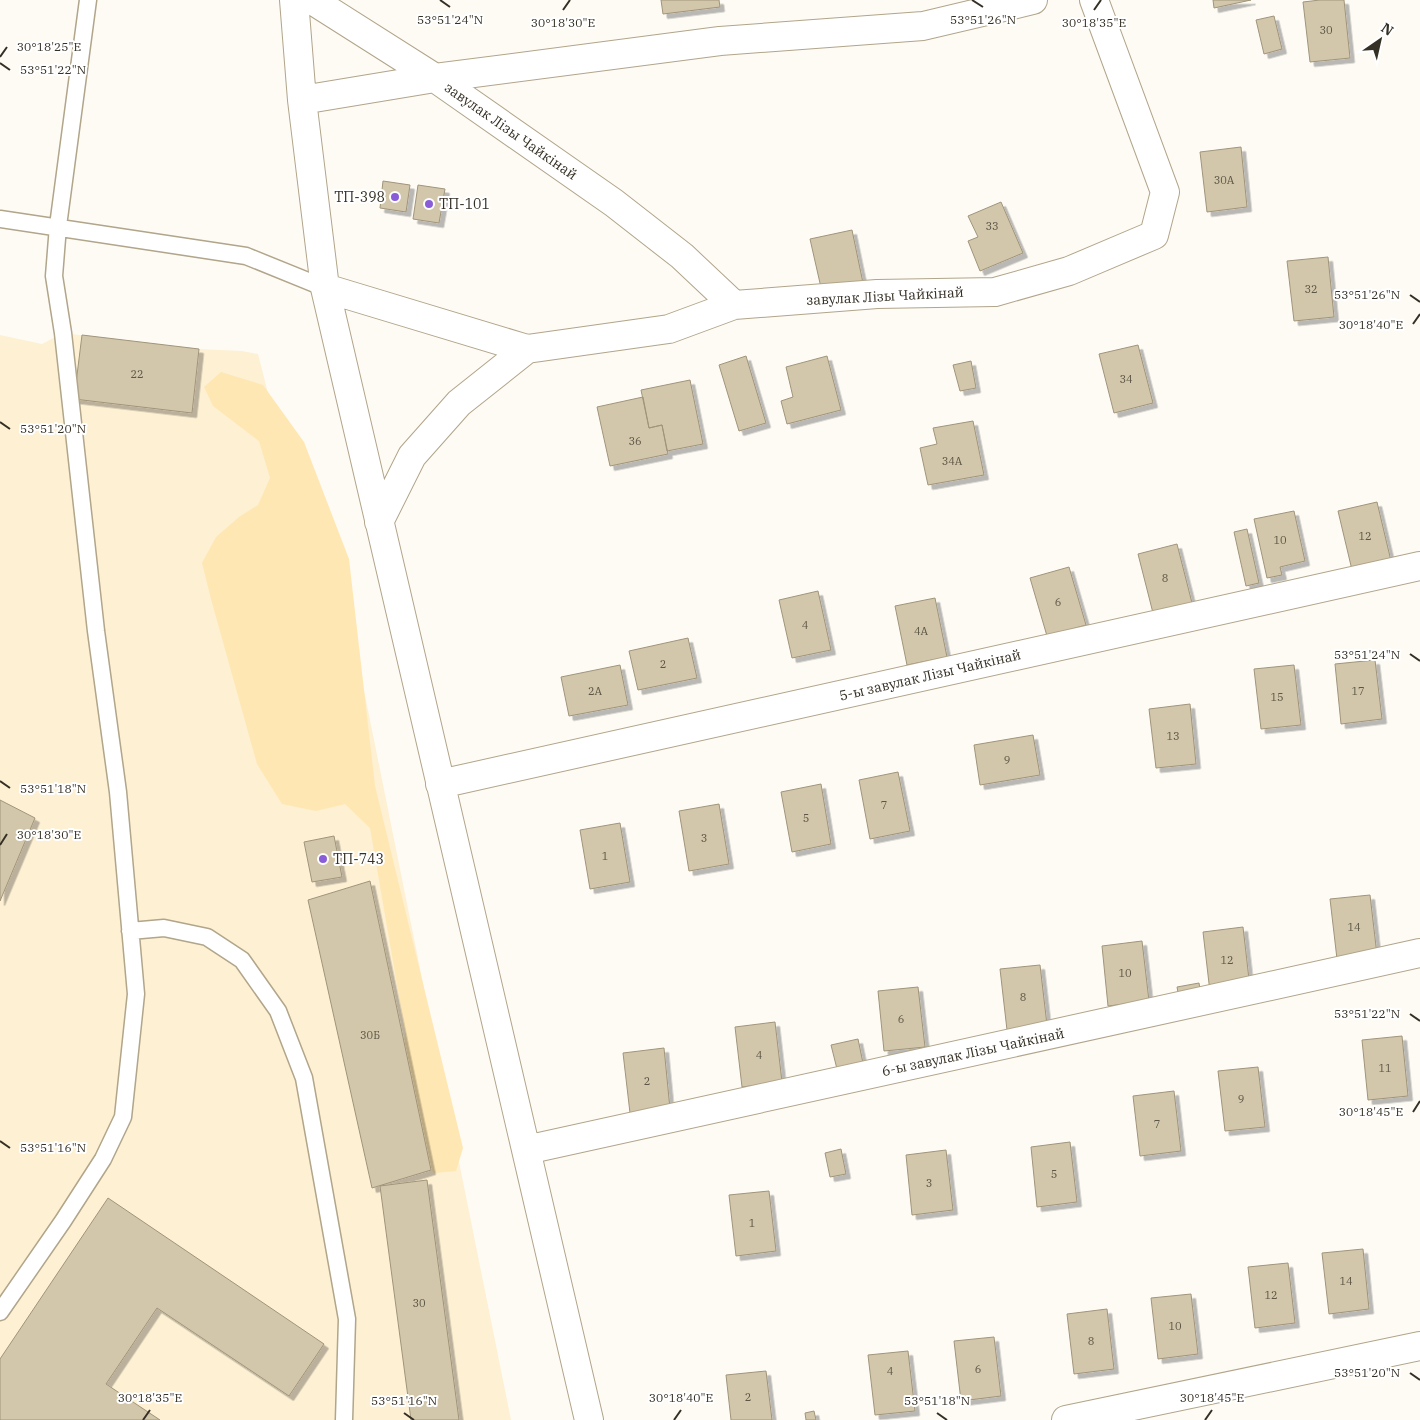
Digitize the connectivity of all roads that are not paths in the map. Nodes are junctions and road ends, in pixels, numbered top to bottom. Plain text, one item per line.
1 (88, 0) edge
2 (294, 0) edge
3 (312, 0) edge
4 (1033, 0) edge
5 (1094, 0) edge
6 (435, 78) junction
7 (302, 100) junction
8 (0, 219) edge
9 (58, 226) junction
10 (325, 288) junction
11 (734, 306) junction
12 (527, 349) junction
13 (379, 522) junction
14 (1420, 566) edge
15 (440, 784) junction
16 (130, 931) junction
17 (1420, 954) edge
18 (526, 1150) junction
19 (0, 1312) edge
20 (1420, 1346) edge
21 (344, 1420) edge
22 (589, 1420) edge
23 (1066, 1420) edge

1 - 9 lane
2 - 7 street
3 - 6 street, завулак Лізы Чайкінай
4 - 6 street, завулак Лізы Чайкінай
5 - 11 street, завулак Лізы Чайкінай
6 - 7 street, завулак Лізы Чайкінай
6 - 11 street, завулак Лізы Чайкінай
7 - 10 street
8 - 9 lane
9 - 10 lane
9 - 16 lane
10 - 12 street
10 - 13 street
11 - 12 street
12 - 13 street
13 - 15 street
14 - 15 street, 5-ы завулак Лізы Чайкінай
15 - 18 street
16 - 19 lane
16 - 21 lane
17 - 18 street, 6-ы завулак Лізы Чайкінай
18 - 22 street
20 - 23 street

